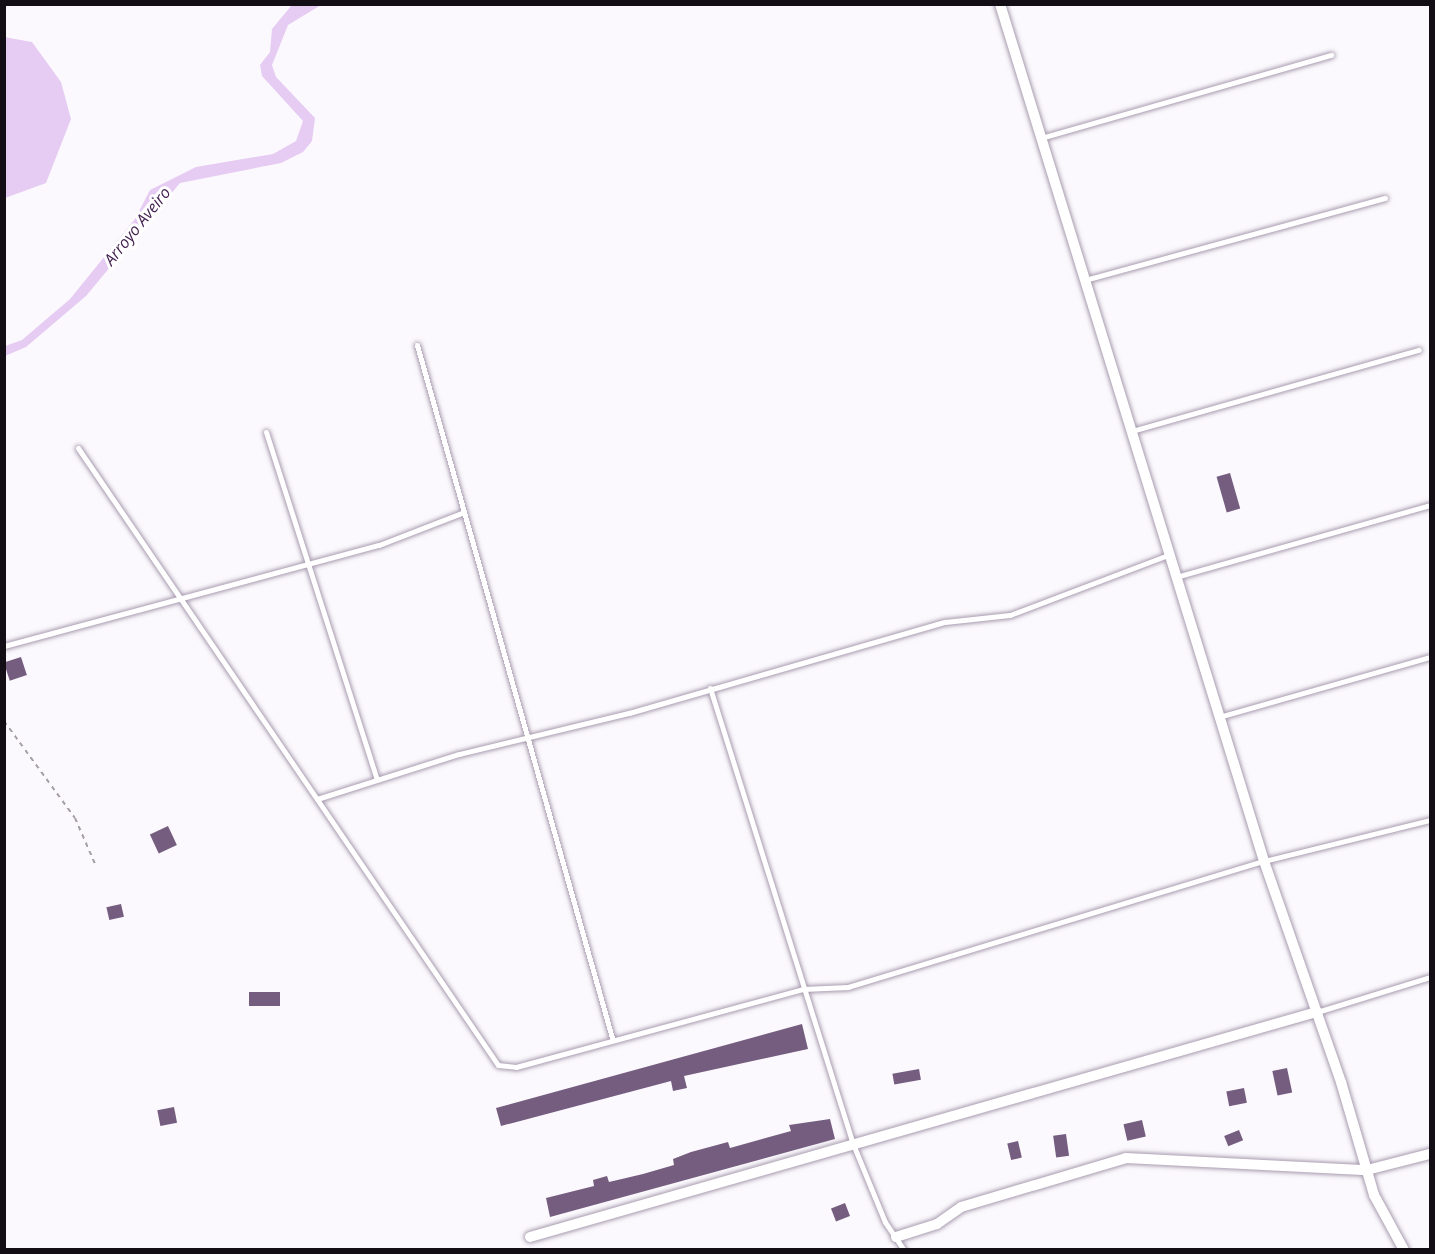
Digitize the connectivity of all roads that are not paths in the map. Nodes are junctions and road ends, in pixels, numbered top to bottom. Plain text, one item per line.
1 (1000, 4) edge
2 (1331, 55) dead end
3 (1041, 138) junction
4 (1385, 198) dead end
5 (1084, 281) junction
6 (417, 345) dead end
7 (1419, 350) dead end
8 (266, 432) dead end
9 (1131, 432) junction
10 (78, 448) dead end
11 (1431, 505) edge
12 (464, 512) junction
13 (1168, 555) junction
14 (307, 566) junction
15 (1175, 577) junction
16 (182, 601) junction
17 (4, 646) edge
18 (1431, 657) edge
19 (710, 688) junction
20 (1218, 718) junction
21 (528, 740) junction
22 (377, 780) junction
23 (317, 799) junction
24 (1431, 820) edge
25 (1264, 861) junction
26 (1431, 977) edge
27 (803, 989) junction
28 (1317, 1012) junction
29 (612, 1038) junction
30 (853, 1144) junction
31 (1431, 1154) edge
32 (1367, 1170) junction
33 (530, 1237) dead end
34 (896, 1237) junction
35 (904, 1250) edge
36 (1404, 1250) edge

1 - 3 street
2 - 3 lane
3 - 5 street
4 - 5 lane
5 - 9 street
6 - 12 lane
7 - 9 lane
8 - 14 lane
9 - 13 street
10 - 16 lane
11 - 15 lane
12 - 14 lane
12 - 21 lane
13 - 15 street
13 - 19 lane
14 - 16 lane
14 - 22 lane
15 - 20 street
16 - 17 lane
16 - 23 lane
18 - 20 lane
19 - 21 lane
19 - 27 lane
20 - 25 street
21 - 22 lane
21 - 29 lane
22 - 23 lane
23 - 29 lane
24 - 25 lane
25 - 27 lane
25 - 28 street
26 - 28 lane
27 - 29 lane
27 - 30 lane
28 - 30 street
28 - 32 street
30 - 33 street
30 - 34 lane
31 - 32 street
32 - 34 street
32 - 36 street
34 - 35 lane

